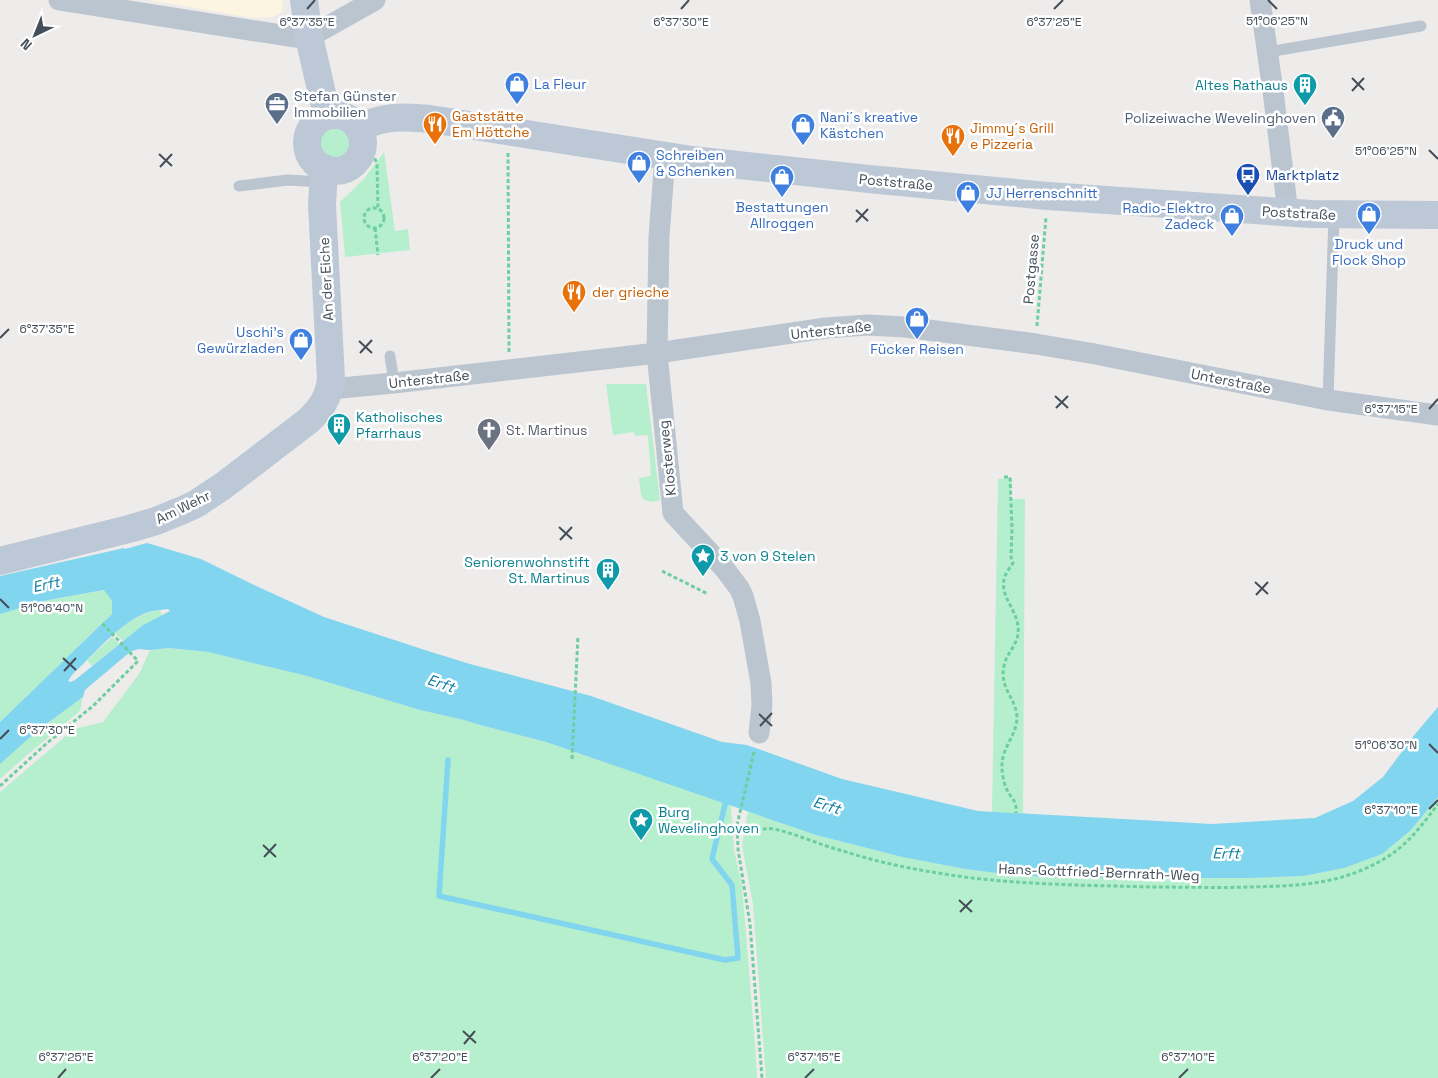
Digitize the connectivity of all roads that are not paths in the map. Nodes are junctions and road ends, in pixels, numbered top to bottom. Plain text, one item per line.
1 (59, 0) edge
2 (304, 0) edge
3 (375, 0) edge
4 (1260, 0) edge
5 (1421, 26) dead end
6 (309, 37) junction
7 (1268, 52) junction
8 (327, 116) junction
9 (361, 136) junction
10 (665, 156) junction
11 (323, 175) junction
12 (239, 186) dead end
13 (1288, 213) junction
14 (1334, 215) junction
15 (1438, 215) edge
16 (657, 353) junction
17 (390, 356) dead end
18 (394, 383) junction
19 (330, 389) junction
20 (1328, 400) junction
21 (1438, 415) edge
22 (0, 561) edge
23 (759, 732) road end

1 - 6 street
2 - 6 street
3 - 6 street
4 - 7 street
5 - 7 lane
6 - 8 street
7 - 13 street
8 - 9 street
8 - 11 street
9 - 10 street, Poststraße
9 - 11 street
10 - 13 street, Poststraße
10 - 16 street, Klosterweg
11 - 12 lane
11 - 19 street, An der Eiche
13 - 14 street, Poststraße
14 - 15 street, Poststraße
14 - 20 lane
16 - 18 street, Unterstraße
16 - 20 street, Unterstraße
16 - 23 street, Klosterweg
17 - 18 lane
18 - 19 street, Unterstraße
19 - 22 street, Am Wehr
20 - 21 street, Unterstraße

